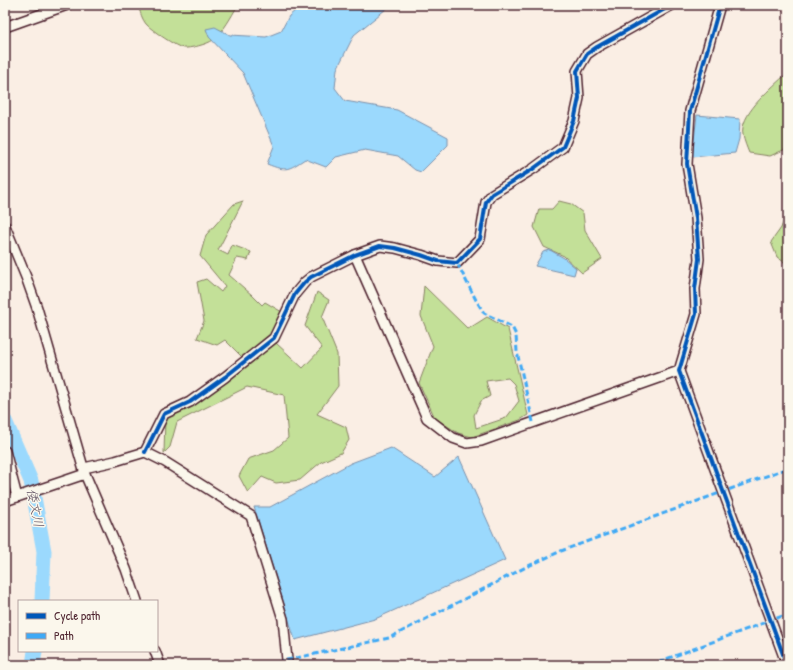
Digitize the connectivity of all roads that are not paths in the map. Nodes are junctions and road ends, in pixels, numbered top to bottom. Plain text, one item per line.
1 (67, 5) edge
2 (672, 5) edge
3 (720, 5) edge
4 (5, 27) edge
5 (5, 226) edge
6 (355, 256) junction
7 (679, 371) junction
8 (5, 451) edge
9 (145, 452) junction
10 (85, 471) junction
11 (19, 496) junction
12 (5, 501) edge
13 (138, 600) edge
14 (155, 652) edge
15 (287, 660) dead end
16 (160, 665) edge
17 (787, 665) edge

1 - 4 street
2 - 6 street
3 - 7 street
5 - 10 street
6 - 7 street
6 - 9 street
7 - 17 street
8 - 11 street
9 - 10 street
9 - 15 street
10 - 11 street
10 - 13 street
11 - 12 street
14 - 16 street

